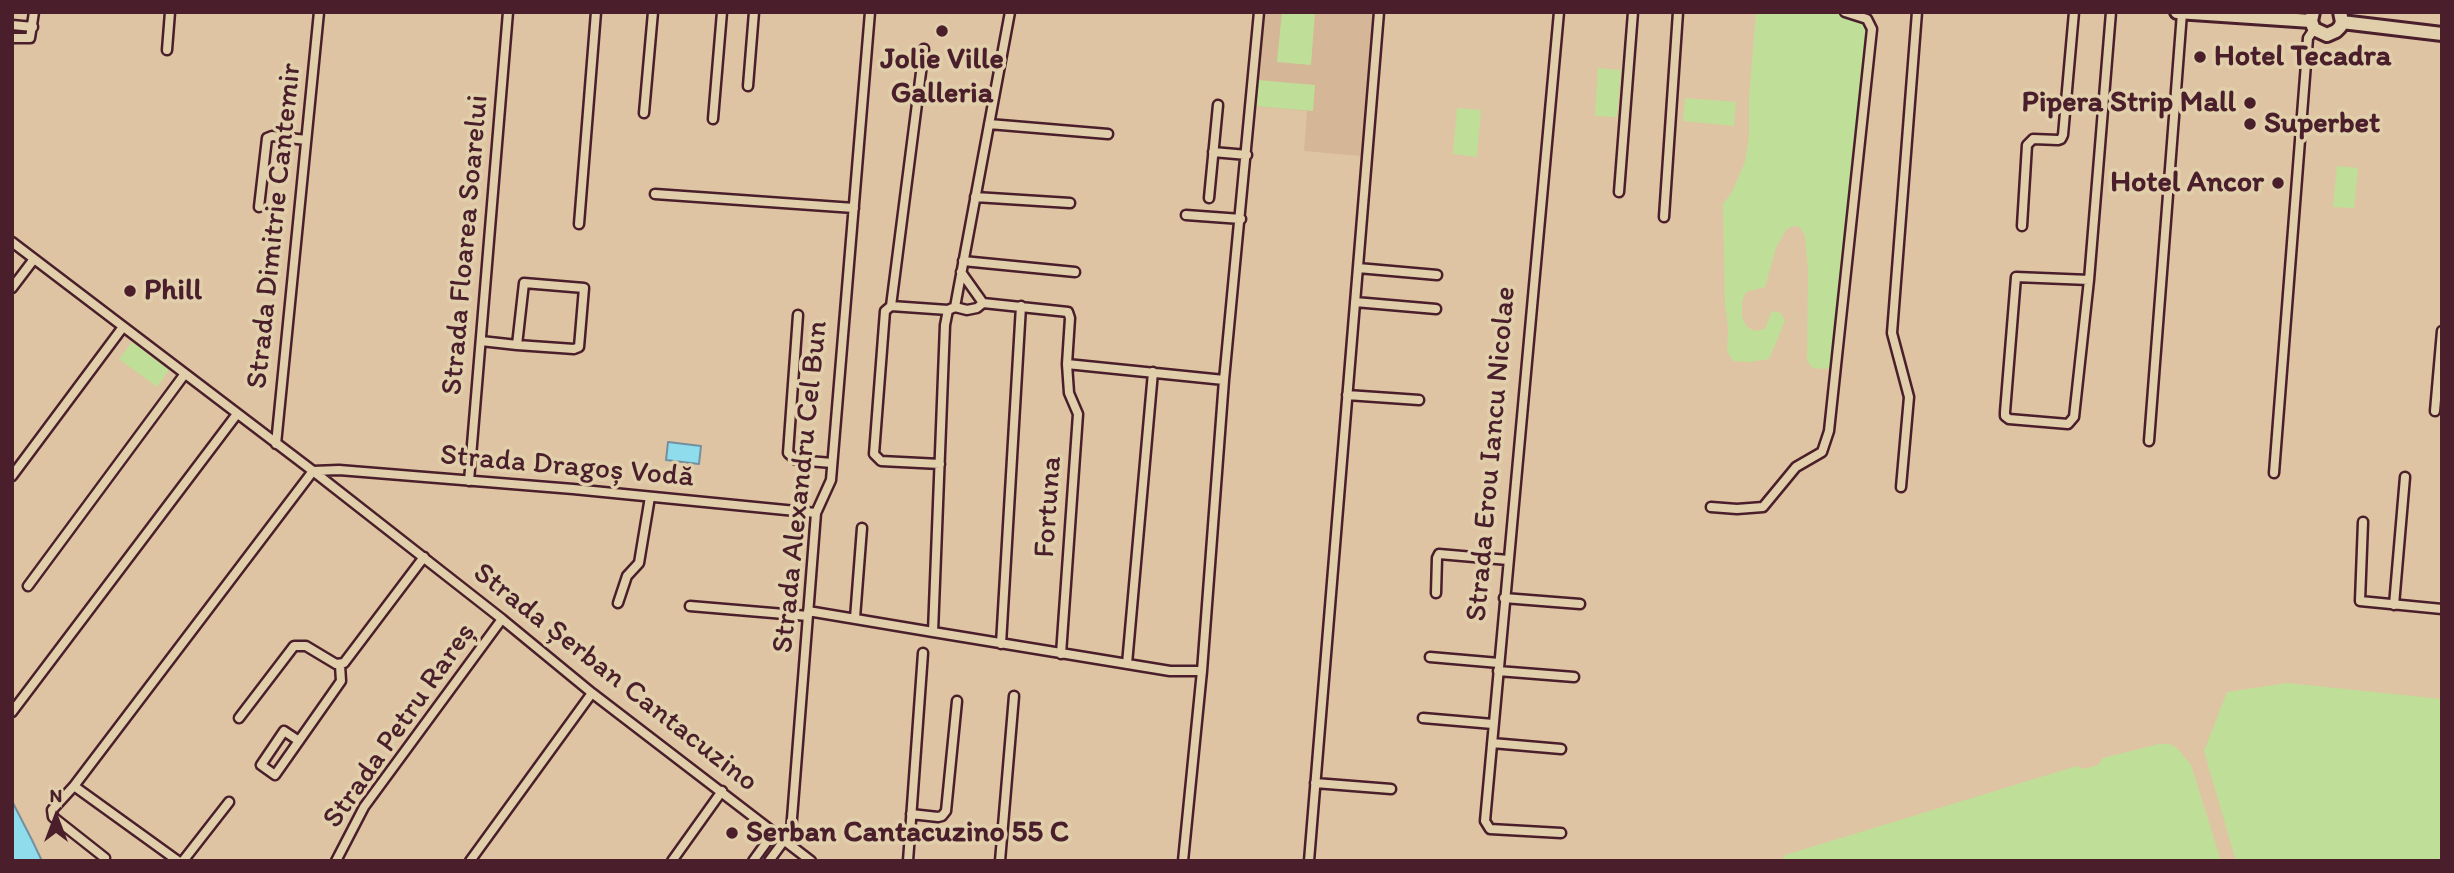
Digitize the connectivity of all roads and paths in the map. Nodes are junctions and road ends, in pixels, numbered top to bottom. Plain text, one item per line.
1 (34, 12) edge
2 (170, 12) edge
3 (319, 12) edge
4 (508, 12) edge
5 (596, 12) edge
6 (653, 12) edge
7 (722, 12) edge
8 (754, 12) edge
9 (870, 12) edge
10 (1010, 12) edge
11 (1259, 12) edge
12 (1379, 12) edge
13 (1559, 12) edge
14 (1633, 12) edge
15 (1678, 12) edge
16 (1846, 12) edge
17 (1917, 12) edge
18 (2074, 12) edge
19 (2111, 12) edge
20 (2180, 13) edge
21 (2227, 14) edge
22 (2341, 17) edge
23 (2313, 21) edge
24 (12, 25) edge
25 (33, 27) junction
26 (2442, 34) edge
27 (12, 38) edge
28 (167, 50) dead end
29 (924, 50) dead end
30 (748, 86) dead end
31 (1218, 105) dead end
32 (644, 113) dead end
33 (713, 118) dead end
34 (989, 124) junction
35 (1108, 134) dead end
36 (306, 140) junction
37 (1213, 152) junction
38 (1247, 155) junction
39 (1619, 191) dead end
40 (654, 194) dead end
41 (975, 197) junction
42 (1209, 198) dead end
43 (1070, 203) dead end
44 (259, 207) dead end
45 (854, 208) junction
46 (1186, 215) dead end
47 (1664, 217) dead end
48 (1241, 219) junction
49 (579, 224) dead end
50 (2022, 226) dead end
51 (12, 242) edge
52 (34, 259) junction
53 (963, 261) junction
54 (1357, 268) junction
55 (961, 272) junction
56 (1075, 272) dead end
57 (1437, 275) dead end
58 (2088, 280) junction
59 (12, 288) edge
60 (1355, 302) junction
61 (982, 303) junction
62 (891, 306) junction
63 (1021, 306) junction
64 (951, 308) junction
65 (1436, 309) dead end
66 (798, 315) dead end
67 (123, 327) junction
68 (2442, 331) edge
69 (481, 341) junction
70 (517, 345) junction
71 (1067, 364) junction
72 (1153, 372) junction
73 (184, 375) junction
74 (1224, 380) junction
75 (1347, 395) junction
76 (1419, 400) dead end
77 (2435, 411) dead end
78 (237, 414) junction
79 (2149, 441) dead end
80 (276, 444) junction
81 (832, 463) junction
82 (940, 464) junction
83 (313, 471) junction
84 (2274, 473) dead end
85 (12, 476) edge
86 (2405, 477) dead end
87 (469, 481) junction
88 (1901, 487) dead end
89 (650, 496) junction
90 (1711, 507) dead end
91 (816, 513) junction
92 (2362, 522) dead end
93 (862, 528) dead end
94 (424, 557) junction
95 (1508, 560) junction
96 (28, 586) dead end
97 (1436, 593) dead end
98 (1504, 598) junction
99 (618, 603) dead end
100 (1580, 604) dead end
101 (2394, 605) junction
102 (690, 606) dead end
103 (2442, 610) edge
104 (808, 613) junction
105 (855, 618) junction
106 (502, 619) junction
107 (933, 632) junction
108 (1000, 644) junction
109 (923, 653) dead end
110 (1061, 654) junction
111 (1430, 657) dead end
112 (1127, 664) junction
113 (341, 666) junction
114 (1498, 667) junction
115 (1202, 671) junction
116 (1574, 677) dead end
117 (592, 693) junction
118 (1014, 696) dead end
119 (957, 701) dead end
120 (12, 712) edge
121 (239, 718) dead end
122 (1423, 718) dead end
123 (1493, 724) junction
124 (299, 741) junction
125 (1492, 743) junction
126 (1561, 749) dead end
127 (1315, 783) junction
128 (74, 786) junction
129 (1391, 789) dead end
130 (722, 791) junction
131 (229, 802) dead end
132 (911, 814) junction
133 (774, 832) junction
134 (1561, 833) dead end
135 (784, 840) junction
136 (105, 858) dead end
137 (176, 860) edge
138 (336, 861) edge
139 (470, 861) edge
140 (671, 861) edge
141 (753, 861) edge
142 (769, 861) edge
143 (811, 861) edge
144 (908, 861) edge
145 (1000, 861) edge
146 (1183, 861) edge
147 (1309, 861) edge

1 - 25 street
2 - 28 street
3 - 36 street, Strada Dimitrie Cantemir
4 - 69 street, Strada Floarea Soarelui
5 - 49 street
6 - 32 street
7 - 33 street
8 - 30 street
9 - 45 street, Strada Alexandru Cel Bun
10 - 34 street
11 - 38 street
12 - 54 street
13 - 95 street, Strada Erou Iancu Nicolae
14 - 39 street
15 - 47 street
16 - 90 street
17 - 88 street
18 - 50 street
19 - 58 street
20 - 21 street
20 - 79 street
21 - 23 street
22 - 23 street
22 - 26 street
23 - 84 street
24 - 25 street
25 - 27 street
29 - 62 street
31 - 37 street
34 - 35 street
34 - 41 street
36 - 44 street
36 - 80 street, Strada Dimitrie Cantemir
37 - 38 street
37 - 42 street
38 - 48 street
40 - 45 street
41 - 43 street
41 - 53 street
45 - 81 street, Strada Alexandru Cel Bun
46 - 48 street
48 - 74 street
51 - 52 street, Strada Șerban Cantacuzino
52 - 59 street
52 - 67 street, Strada Șerban Cantacuzino
53 - 55 street
53 - 56 street
54 - 57 street
54 - 60 street
55 - 61 street
55 - 64 street
58 - 58 street
60 - 65 street
60 - 75 street
61 - 63 street
61 - 64 street
62 - 64 street
62 - 82 street
63 - 71 street, Fortuna
63 - 108 street
64 - 82 street
66 - 81 street
67 - 73 street, Strada Șerban Cantacuzino
67 - 85 street
68 - 77 street
69 - 70 street
69 - 87 street, Strada Floarea Soarelui
70 - 70 street
71 - 72 street
71 - 110 street, Fortuna
72 - 74 street
72 - 112 street
73 - 78 street, Strada Șerban Cantacuzino
73 - 96 street
74 - 115 street
75 - 76 street
75 - 127 street
78 - 80 street, Strada Șerban Cantacuzino
78 - 120 street
80 - 83 street, Strada Șerban Cantacuzino
81 - 91 street, Strada Alexandru Cel Bun
82 - 107 street
83 - 87 street, Strada Dragoș Vodă
83 - 94 street, Strada Șerban Cantacuzino
83 - 128 street
86 - 101 street
87 - 89 street, Strada Dragoș Vodă
89 - 91 street, Strada Dragoș Vodă
89 - 99 street
91 - 104 street, Strada Alexandru Cel Bun
92 - 101 street
93 - 105 street
94 - 106 street, Strada Șerban Cantacuzino
94 - 113 street
95 - 97 street
95 - 98 street, Strada Erou Iancu Nicolae
98 - 100 street
98 - 114 street, Strada Erou Iancu Nicolae
101 - 103 street
102 - 104 street
104 - 105 street
104 - 135 street, Strada Alexandru Cel Bun
105 - 107 street
106 - 117 street, Strada Șerban Cantacuzino
106 - 138 street, Strada Petru Rareș
107 - 108 street
108 - 110 street
109 - 132 street
110 - 112 street
111 - 114 street
112 - 115 street
113 - 121 street
113 - 124 street
114 - 116 street
114 - 123 street, Strada Erou Iancu Nicolae
115 - 146 street
117 - 130 street, Strada Șerban Cantacuzino
117 - 139 street
118 - 145 street
119 - 132 street
122 - 123 street
123 - 125 street, Strada Erou Iancu Nicolae
124 - 124 street
125 - 126 street
125 - 134 street, Strada Erou Iancu Nicolae
127 - 129 street
127 - 147 street
128 - 136 street
128 - 137 street
130 - 133 street, Strada Șerban Cantacuzino
130 - 140 street
131 - 137 street
132 - 144 street
133 - 135 street, Strada Șerban Cantacuzino
133 - 141 street
135 - 142 street
135 - 143 street, Strada Șerban Cantacuzino

